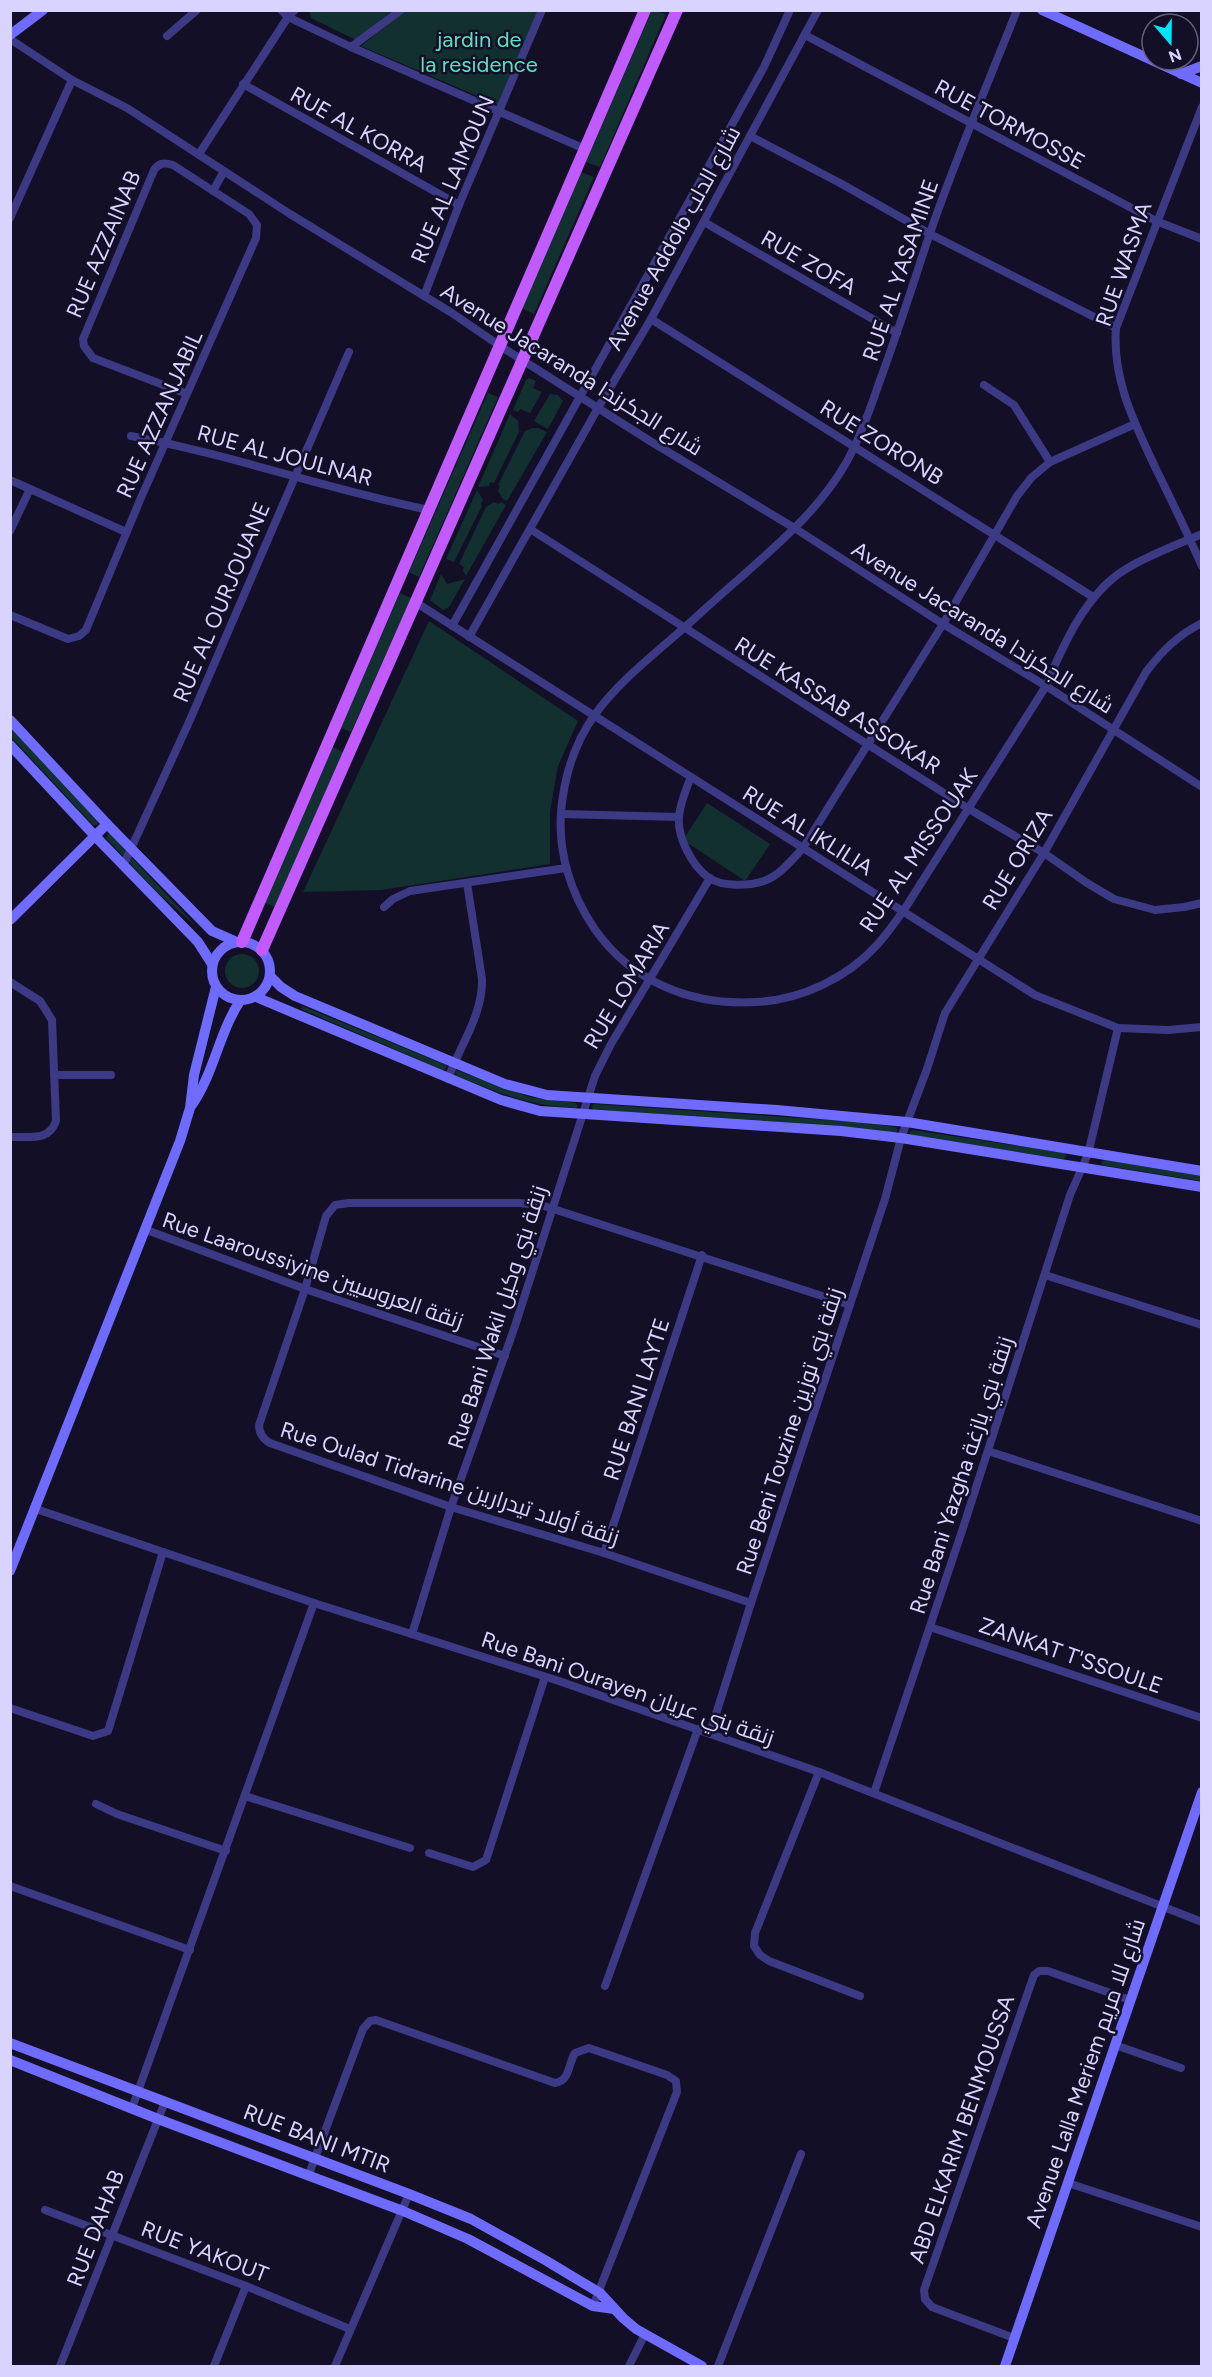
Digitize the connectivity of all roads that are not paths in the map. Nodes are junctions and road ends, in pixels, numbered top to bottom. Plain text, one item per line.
1 (43, 10) edge
2 (197, 10) edge
3 (281, 10) edge
4 (295, 10) edge
5 (401, 10) edge
6 (542, 10) edge
7 (645, 10) edge
8 (677, 10) edge
9 (790, 10) edge
10 (818, 10) edge
11 (1017, 10) edge
12 (1042, 10) edge
13 (288, 17) junction
14 (10, 34) edge
15 (805, 34) junction
16 (167, 36) dead end
17 (10, 39) edge
18 (351, 47) junction
19 (1202, 66) edge
20 (1181, 74) junction
21 (72, 80) junction
22 (1202, 83) edge
23 (243, 84) junction
24 (1202, 107) edge
25 (499, 112) junction
26 (972, 125) junction
27 (750, 136) junction
28 (585, 149) junction
29 (199, 154) junction
30 (224, 171) junction
31 (213, 191) junction
32 (459, 205) junction
33 (10, 218) edge
34 (1156, 221) junction
35 (704, 222) junction
36 (930, 234) junction
37 (1202, 239) edge
38 (424, 296) junction
39 (651, 319) junction
40 (1116, 328) junction
41 (897, 333) junction
42 (501, 346) junction
43 (349, 352) dead end
44 (522, 360) junction
45 (984, 385) dead end
46 (187, 394) junction
47 (580, 395) junction
48 (598, 408) junction
49 (1135, 424) junction
50 (131, 436) dead end
51 (165, 442) junction
52 (855, 445) junction
53 (1050, 462) junction
54 (295, 478) junction
55 (10, 480) edge
56 (30, 489) junction
57 (429, 510) junction
58 (530, 529) junction
59 (796, 529) junction
60 (10, 531) edge
61 (126, 532) junction
62 (1202, 534) edge
63 (994, 536) junction
64 (1190, 539) junction
65 (1202, 566) edge
66 (1093, 597) junction
67 (415, 603) junction
68 (10, 615) edge
69 (1202, 623) edge
70 (943, 624) junction
71 (452, 626) junction
72 (684, 628) junction
73 (469, 637) junction
74 (1046, 686) junction
75 (593, 715) junction
76 (10, 720) edge
77 (1113, 730) junction
78 (867, 744) junction
79 (10, 746) edge
80 (690, 777) junction
81 (1202, 787) edge
82 (969, 809) junction
83 (561, 814) junction
84 (679, 817) junction
85 (107, 824) junction
86 (95, 836) junction
87 (803, 848) junction
88 (132, 850) junction
89 (1044, 853) junction
90 (123, 866) junction
91 (566, 868) junction
92 (710, 878) junction
93 (467, 883) junction
94 (1202, 903) edge
95 (384, 907) dead end
96 (904, 910) junction
97 (10, 920) edge
98 (239, 942) junction
99 (262, 950) junction
100 (978, 960) junction
101 (212, 964) junction
102 (270, 976) junction
103 (651, 980) junction
104 (10, 982) edge
105 (216, 987) junction
106 (256, 997) junction
107 (240, 1001) junction
108 (1202, 1027) edge
109 (1118, 1028) junction
110 (454, 1062) junction
111 (54, 1075) junction
112 (111, 1076) dead end
113 (448, 1078) junction
114 (588, 1098) junction
115 (190, 1108) junction
116 (582, 1114) junction
117 (907, 1122) junction
118 (10, 1137) edge
119 (901, 1138) junction
120 (1088, 1154) junction
121 (1082, 1168) junction
122 (1202, 1171) edge
123 (1202, 1187) edge
124 (553, 1208) junction
125 (144, 1229) junction
126 (702, 1255) junction
127 (1045, 1275) junction
128 (305, 1289) junction
129 (850, 1305) junction
130 (1202, 1325) edge
131 (505, 1356) junction
132 (988, 1451) junction
133 (451, 1507) junction
134 (36, 1509) junction
135 (1202, 1521) edge
136 (163, 1552) junction
137 (604, 1553) junction
138 (12, 1565) edge
139 (314, 1603) junction
140 (751, 1603) junction
141 (930, 1627) junction
142 (412, 1634) junction
143 (545, 1677) junction
144 (10, 1708) edge
145 (1202, 1718) edge
146 (698, 1729) junction
147 (710, 1733) junction
148 (819, 1772) junction
149 (1202, 1792) edge
150 (874, 1793) junction
151 (245, 1796) junction
152 (96, 1804) dead end
153 (410, 1848) dead end
154 (226, 1851) junction
155 (429, 1853) dead end
156 (10, 1886) edge
157 (1163, 1907) junction
158 (1202, 1922) edge
159 (190, 1950) junction
160 (605, 1986) dead end
161 (860, 1996) dead end
162 (1130, 2000) junction
163 (10, 2043) edge
164 (1115, 2044) junction
165 (10, 2060) edge
166 (1181, 2068) dead end
167 (139, 2091) junction
168 (165, 2102) junction
169 (132, 2108) junction
170 (158, 2119) junction
171 (801, 2154) dead end
172 (316, 2159) junction
173 (309, 2174) junction
174 (1068, 2183) junction
175 (409, 2194) junction
176 (45, 2210) dead end
177 (403, 2211) junction
178 (1202, 2227) edge
179 (113, 2235) junction
180 (246, 2286) junction
181 (600, 2293) junction
182 (593, 2306) junction
183 (614, 2309) junction
184 (350, 2329) junction
185 (645, 2334) junction
186 (1014, 2338) junction
187 (60, 2367) edge
188 (214, 2367) edge
189 (335, 2367) edge
190 (628, 2367) edge
191 (702, 2367) edge
192 (718, 2367) edge
193 (1005, 2367) edge

1 - 14 main road
2 - 16 street
3 - 13 street
4 - 13 street
5 - 18 street
6 - 25 street, RUE AL LAIMOUN
7 - 28 main road
8 - 44 main road
9 - 47 street, Avenue Addolb شارع الدلب
10 - 15 street, Avenue Addolb شارع الدلب
11 - 26 street, RUE AL YASAMINE
12 - 20 main road
13 - 18 street
13 - 23 street
15 - 26 street, RUE TORMOSSE
15 - 27 street, Avenue Addolb شارع الدلب
17 - 21 street, Avenue Jacaranda شارع الجكرندا
18 - 25 street
19 - 20 main road
20 - 22 main road
21 - 29 street, Avenue Jacaranda شارع الجكرندا
21 - 33 street
23 - 29 street
23 - 32 street, RUE AL KORRA
24 - 34 street, RUE WASMA
25 - 28 street
25 - 32 street, RUE AL LAIMOUN
26 - 34 street, RUE TORMOSSE
26 - 36 street, RUE AL YASAMINE
27 - 35 street, Avenue Addolb شارع الدلب
27 - 36 street
28 - 42 main road
29 - 30 street, Avenue Jacaranda شارع الجكرندا
30 - 31 street
30 - 38 street, Avenue Jacaranda شارع الجكرندا
31 - 46 street, RUE AZZANJABIL
31 - 46 street, RUE AZZAINAB
32 - 38 street, RUE AL LAIMOUN
34 - 37 street, RUE TORMOSSE
34 - 40 street, RUE WASMA
35 - 39 street, Avenue Addolb شارع الدلب
35 - 41 street, RUE ZOFA
36 - 40 street
36 - 41 street, RUE AL YASAMINE
38 - 42 street, Avenue Jacaranda شارع الجكرندا
39 - 48 street, Avenue Addolb شارع الدلب
39 - 52 street, RUE ZORONB
40 - 49 street, RUE WASMA
41 - 52 street, RUE AL YASAMINE
42 - 44 street, Avenue Jacaranda شارع الجكرندا
42 - 57 main road
43 - 54 street, RUE AL OURJOUANE
44 - 47 street, Avenue Jacaranda شارع الجكرندا
44 - 67 main road
45 - 53 street
46 - 51 street, RUE AZZANJABIL
47 - 48 street, Avenue Jacaranda شارع الجكرندا
47 - 71 street, Avenue Addolb شارع الدلب
48 - 58 street, Avenue Addolb شارع الدلب
48 - 59 street, Avenue Jacaranda شارع الجكرندا
49 - 53 street
49 - 64 street, RUE WASMA
50 - 51 street, RUE AL JOULNAR
51 - 54 street, RUE AL JOULNAR
51 - 61 street, RUE AZZANJABIL
52 - 59 street, RUE AL YASAMINE
52 - 63 street, RUE ZORONB
53 - 63 street
54 - 57 street, RUE AL JOULNAR
54 - 88 street, RUE AL OURJOUANE
55 - 56 street
56 - 60 street
56 - 61 street
57 - 98 main road
58 - 72 street, RUE KASSAB ASSOKAR
58 - 73 street, Avenue Addolb شارع الدلب
59 - 70 street, Avenue Jacaranda شارع الجكرندا
59 - 72 street, RUE AL MISSOUAK
61 - 68 street, RUE AZZANJABIL
62 - 64 street, RUE AL MISSOUAK
63 - 66 street, RUE ZORONB
63 - 70 street
64 - 65 street, RUE WASMA
64 - 66 street, RUE AL MISSOUAK
66 - 74 street, RUE AL MISSOUAK
67 - 71 street, RUE AL IKLILIA
67 - 99 main road
69 - 77 street, RUE ORIZA
70 - 74 street, Avenue Jacaranda شارع الجكرندا
70 - 78 street
71 - 73 street, RUE AL IKLILIA
72 - 75 street, RUE AL MISSOUAK
72 - 78 street, RUE KASSAB ASSOKAR
73 - 75 street, RUE AL IKLILIA
74 - 77 street, Avenue Jacaranda شارع الجكرندا
74 - 82 street, RUE AL MISSOUAK
75 - 80 street, RUE AL IKLILIA
75 - 83 street, RUE AL MISSOUAK
76 - 85 main road
77 - 81 street, Avenue Jacaranda شارع الجكرندا
77 - 89 street, RUE ORIZA
78 - 82 street, RUE KASSAB ASSOKAR
78 - 87 street
79 - 86 main road
80 - 84 street
80 - 87 street, RUE AL IKLILIA
82 - 89 street, RUE KASSAB ASSOKAR
82 - 96 street, RUE AL MISSOUAK
83 - 84 street
83 - 91 street, RUE AL MISSOUAK
84 - 92 street
85 - 86 main road
85 - 88 main road
86 - 90 main road
86 - 97 main road
87 - 92 street
87 - 96 street, RUE AL IKLILIA
88 - 90 street, RUE AL OURJOUANE
88 - 98 main road
89 - 94 street, RUE KASSAB ASSOKAR
89 - 100 street, RUE ORIZA
90 - 101 main road
91 - 93 street
91 - 103 street, RUE AL MISSOUAK
92 - 103 street, RUE LOMARIA
93 - 95 street
93 - 110 street
96 - 100 street, RUE AL IKLILIA
96 - 103 street, RUE AL MISSOUAK
98 - 99 main road
98 - 101 main road
99 - 102 main road
100 - 109 street, RUE AL IKLILIA
100 - 117 street, RUE ORIZA
101 - 105 main road
102 - 106 main road
102 - 110 main road
103 - 114 street, RUE LOMARIA
104 - 111 street
105 - 107 main road
105 - 115 main road
106 - 107 main road
106 - 113 main road
107 - 115 main road
108 - 109 street, RUE AL IKLILIA
109 - 120 street, Rue Bani Yazgha زنقة بني يازغة
110 - 113 street
110 - 114 main road
111 - 112 street
111 - 118 street
113 - 116 main road
114 - 116 street, RUE LOMARIA
114 - 117 main road
115 - 125 main road
116 - 119 main road
116 - 124 street, Rue Bani Wakil زنقة بني وكيل
117 - 119 street, RUE ORIZA
117 - 120 main road
119 - 121 main road
119 - 129 street, Rue Beni Touzine زنقة بني توزين
120 - 121 street, Rue Bani Yazgha زنقة بني يازغة
120 - 122 main road
121 - 123 main road
121 - 127 street, Rue Bani Yazgha زنقة بني يازغة
124 - 126 street, Rue Oulad Tidrarine زنقة أولاد تيدرارين
124 - 128 street, Rue Oulad Tidrarine زنقة أولاد تيدرارين
124 - 131 street, Rue Bani Wakil زنقة بني وكيل
125 - 128 street, Rue Laaroussiyine زنقة العروسيين
125 - 134 main road
126 - 129 street, Rue Oulad Tidrarine زنقة أولاد تيدرارين
126 - 137 street, RUE BANI LAYTE
127 - 130 street
127 - 132 street, Rue Bani Yazgha زنقة بني يازغة
128 - 131 street, Rue Laaroussiyine زنقة العروسيين
128 - 133 street, Rue Oulad Tidrarine زنقة أولاد تيدرارين
129 - 140 street, Rue Beni Touzine زنقة بني توزين
131 - 133 street, Rue Bani Wakil زنقة بني وكيل
132 - 135 street
132 - 141 street, Rue Bani Yazgha زنقة بني يازغة
133 - 137 street, Rue Oulad Tidrarine زنقة أولاد تيدرارين
133 - 142 street, Rue Bani Wakil زنقة بني وكيل
134 - 136 street, Rue Bani Ourayen زنقة بني عريان
134 - 138 main road
136 - 139 street, Rue Bani Ourayen زنقة بني عريان
136 - 144 street
137 - 140 street, Rue Oulad Tidrarine زنقة أولاد تيدرارين
139 - 142 street, Rue Bani Ourayen زنقة بني عريان
139 - 151 street
140 - 147 street, Rue Beni Touzine زنقة بني توزين
141 - 145 street, ZANKAT T'SSOULE
141 - 150 street, Rue Bani Yazgha زنقة بني يازغة
142 - 143 street, Rue Bani Ourayen زنقة بني عريان
143 - 146 street, Rue Bani Ourayen زنقة بني عريان
143 - 155 street
146 - 147 street, Rue Bani Ourayen زنقة بني عريان
146 - 160 street
147 - 148 street, Rue Bani Ourayen زنقة بني عريان
148 - 150 street, Rue Bani Ourayen زنقة بني عريان
148 - 161 street
149 - 157 main road, Avenue Lalla Meriem شارع للا مريم
150 - 157 street, Rue Bani Ourayen زنقة بني عريان
151 - 153 street
151 - 154 street
152 - 154 street
154 - 159 street
156 - 159 street
157 - 158 street, Rue Bani Ourayen زنقة بني عريان
157 - 162 main road, Avenue Lalla Meriem شارع للا مريم
159 - 167 street
162 - 164 main road, Avenue Lalla Meriem شارع للا مريم
162 - 186 street, ABD ELKARIM BENMOUSSA
163 - 167 main road, RUE BANI MTIR
164 - 166 street
164 - 174 main road, Avenue Lalla Meriem شارع للا مريم
165 - 169 main road, RUE BANI MTIR
167 - 168 main road, RUE BANI MTIR
167 - 169 street
168 - 170 street, RUE DAHAB
168 - 172 main road, RUE BANI MTIR
169 - 170 main road, RUE BANI MTIR
170 - 173 main road, RUE BANI MTIR
170 - 179 street, RUE DAHAB
171 - 192 street
172 - 173 street
172 - 175 main road, RUE BANI MTIR
172 - 181 street
173 - 177 main road, RUE BANI MTIR
174 - 178 street
174 - 186 main road, Avenue Lalla Meriem شارع للا مريم
175 - 177 street
175 - 181 main road, RUE BANI MTIR
176 - 179 street, RUE YAKOUT
177 - 182 main road, RUE BANI MTIR
177 - 184 street
179 - 180 street, RUE YAKOUT
179 - 187 street, RUE DAHAB
180 - 184 street, RUE YAKOUT
180 - 188 street
181 - 182 street
181 - 183 main road, RUE BANI MTIR
182 - 183 main road
183 - 185 main road, RUE BANI MTIR
184 - 189 street
185 - 190 street
185 - 191 main road, RUE BANI MTIR
186 - 193 main road, Avenue Lalla Meriem شارع للا مريم

